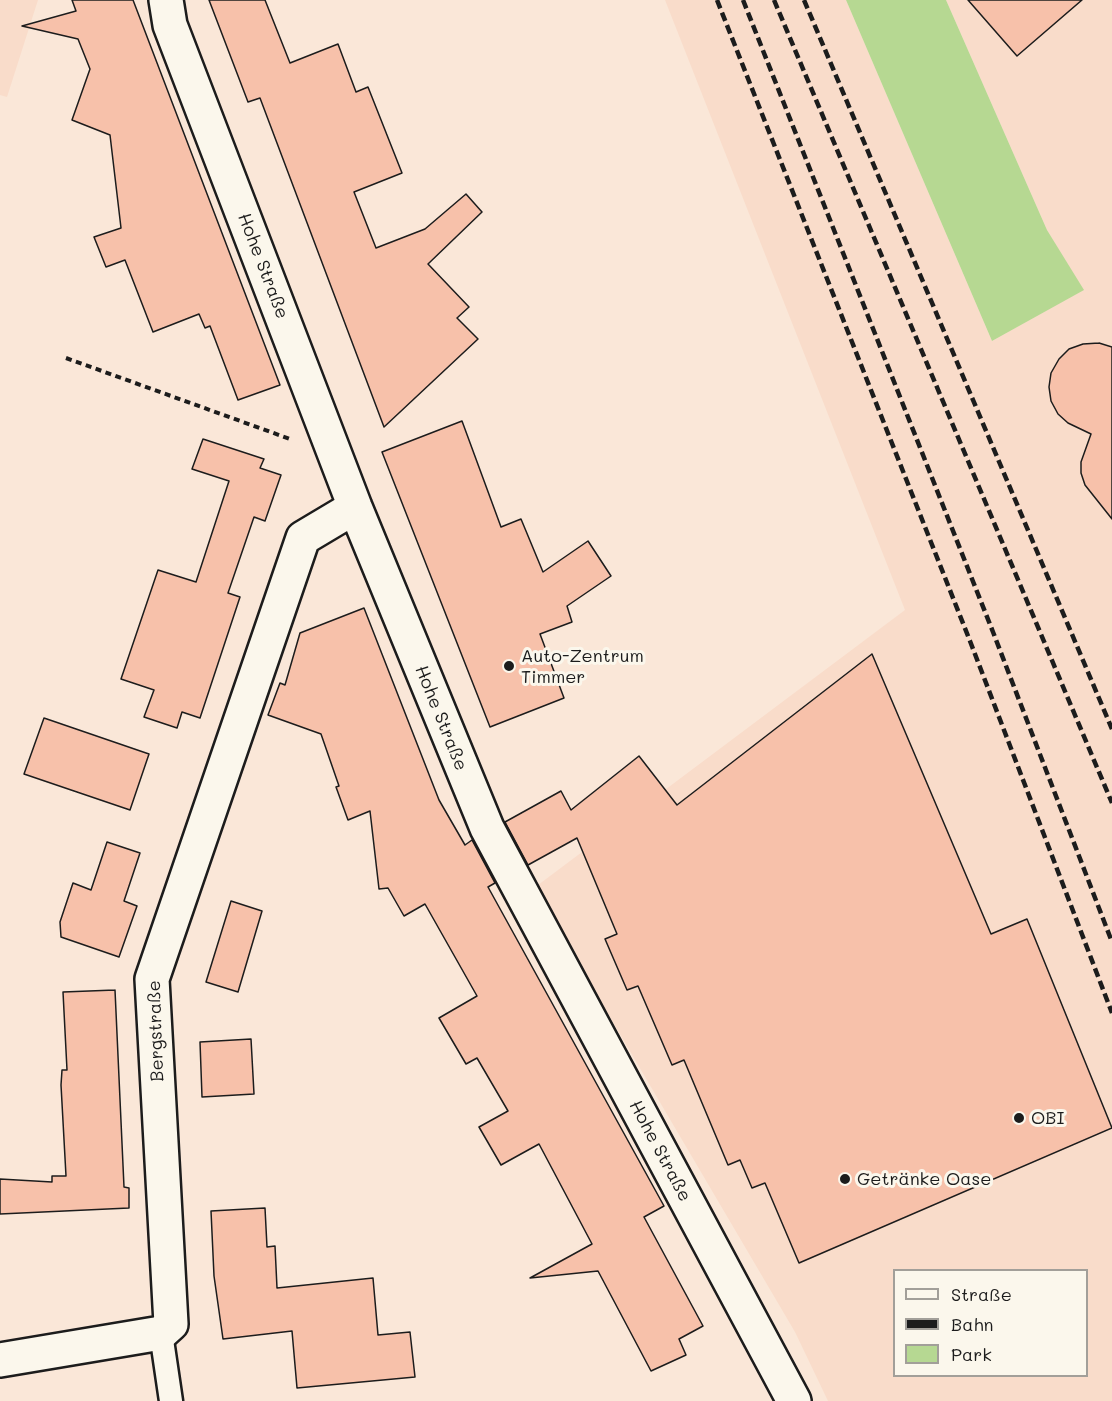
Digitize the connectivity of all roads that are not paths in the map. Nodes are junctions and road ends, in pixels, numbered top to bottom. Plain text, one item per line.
1 (166, 0) edge
2 (355, 507) junction
3 (162, 1333) junction
4 (0, 1360) edge
5 (171, 1401) edge
6 (794, 1401) edge

1 - 2 street, Hohe Straße
2 - 3 street, Bergstraße
2 - 6 street, Hohe Straße
3 - 4 street
3 - 5 lane

